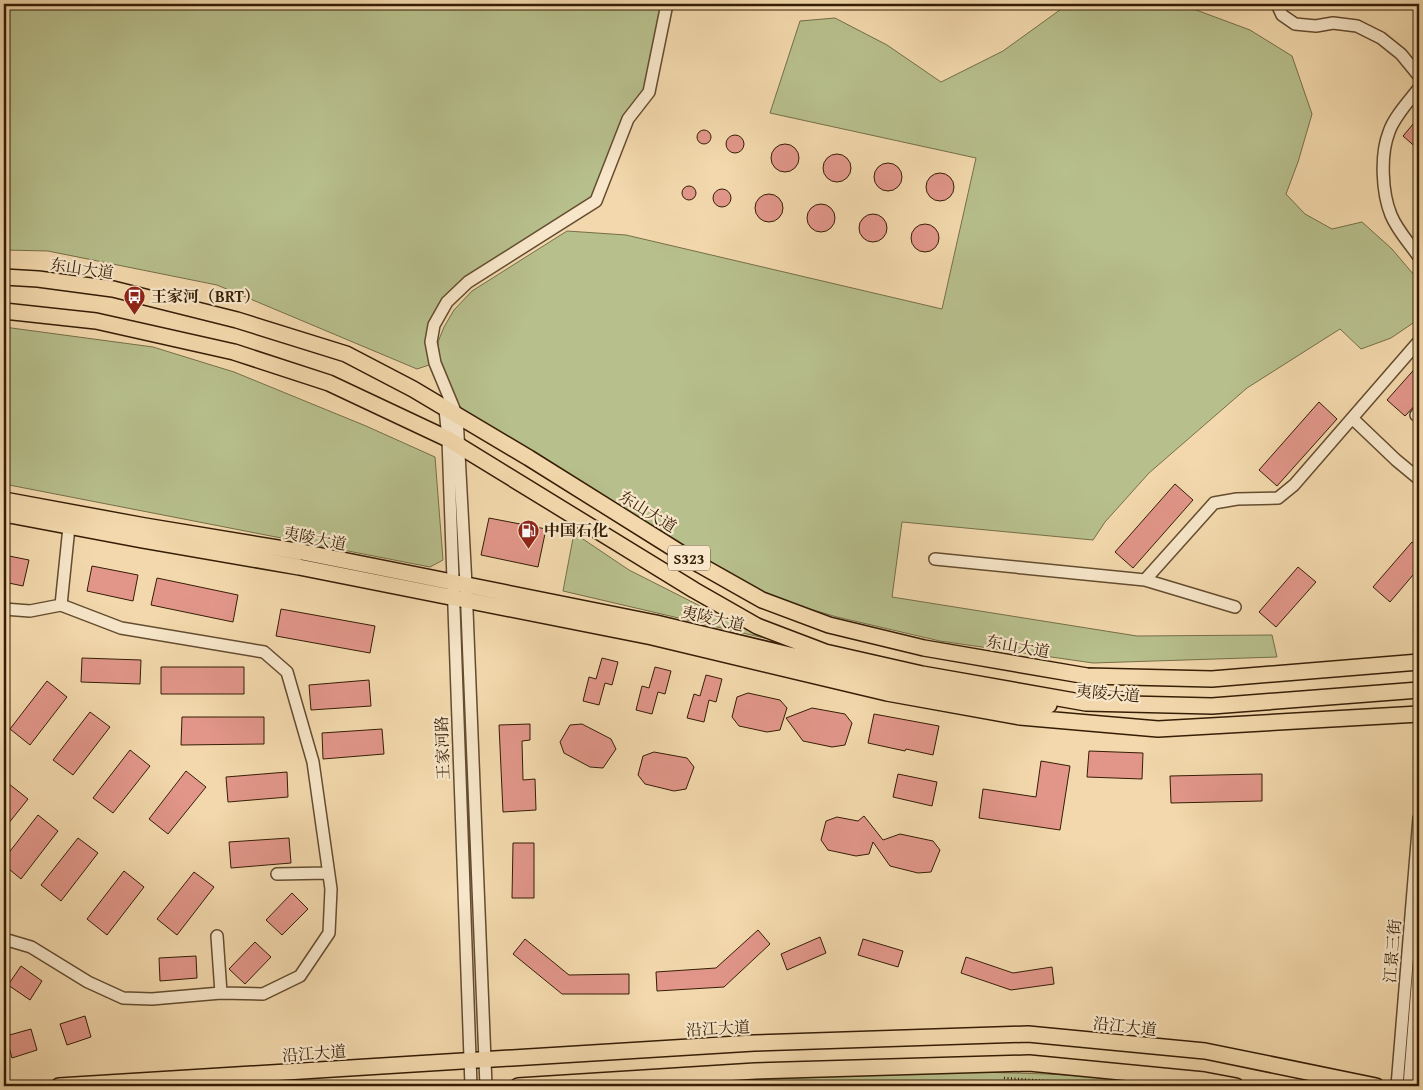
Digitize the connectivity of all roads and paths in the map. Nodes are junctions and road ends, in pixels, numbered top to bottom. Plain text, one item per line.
1 (667, 4) edge
2 (1277, 4) edge
3 (1419, 76) edge
4 (1419, 88) edge
5 (1419, 257) edge
6 (4, 277) edge
7 (4, 311) edge
8 (1419, 341) edge
9 (451, 413) junction
10 (1352, 418) junction
11 (453, 442) junction
12 (1419, 479) edge
13 (4, 500) edge
14 (4, 514) edge
15 (69, 527) junction
16 (935, 559) dead end
17 (1145, 580) junction
18 (460, 591) junction
19 (61, 605) junction
20 (1236, 607) dead end
21 (4, 609) edge
22 (1419, 662) edge
23 (1419, 690) edge
24 (1419, 700) edge
25 (1419, 714) edge
26 (1419, 818) edge
27 (328, 873) junction
28 (277, 874) dead end
29 (216, 936) dead end
30 (4, 939) edge
31 (1419, 962) edge
32 (221, 993) junction
33 (477, 1060) junction
34 (999, 1078) dead end
35 (1084, 1083) dead end
36 (59, 1086) edge
37 (471, 1086) edge
38 (486, 1086) edge
39 (518, 1086) edge
40 (1236, 1086) edge
41 (1376, 1086) edge
42 (1397, 1086) edge
43 (1409, 1086) edge

1 - 9 street, 王家河路
2 - 3 street
4 - 5 street
6 - 9 main road, 东山大道 / S323
7 - 11 main road
8 - 10 street
9 - 11 street, 王家河路
9 - 22 main road, 东山大道 / S323
10 - 12 street
10 - 17 street
11 - 18 street, 王家河路
11 - 23 main road
13 - 18 main road, 夷陵大道
14 - 15 main road, 夷陵大道
15 - 18 main road, 夷陵大道
15 - 19 street
16 - 17 street
17 - 20 street
18 - 24 main road, 夷陵大道
18 - 25 main road, 夷陵大道
18 - 33 street, 王家河路
19 - 21 street
19 - 27 street
26 - 42 street, 江景三街
27 - 28 street
27 - 32 street
29 - 32 street
30 - 32 street
31 - 43 street, 江景三街
33 - 36 main road, 沿江大道
33 - 37 street, 王家河路
33 - 38 street, 王家河路
33 - 41 main road, 沿江大道
34 - 35 path
39 - 40 main road

